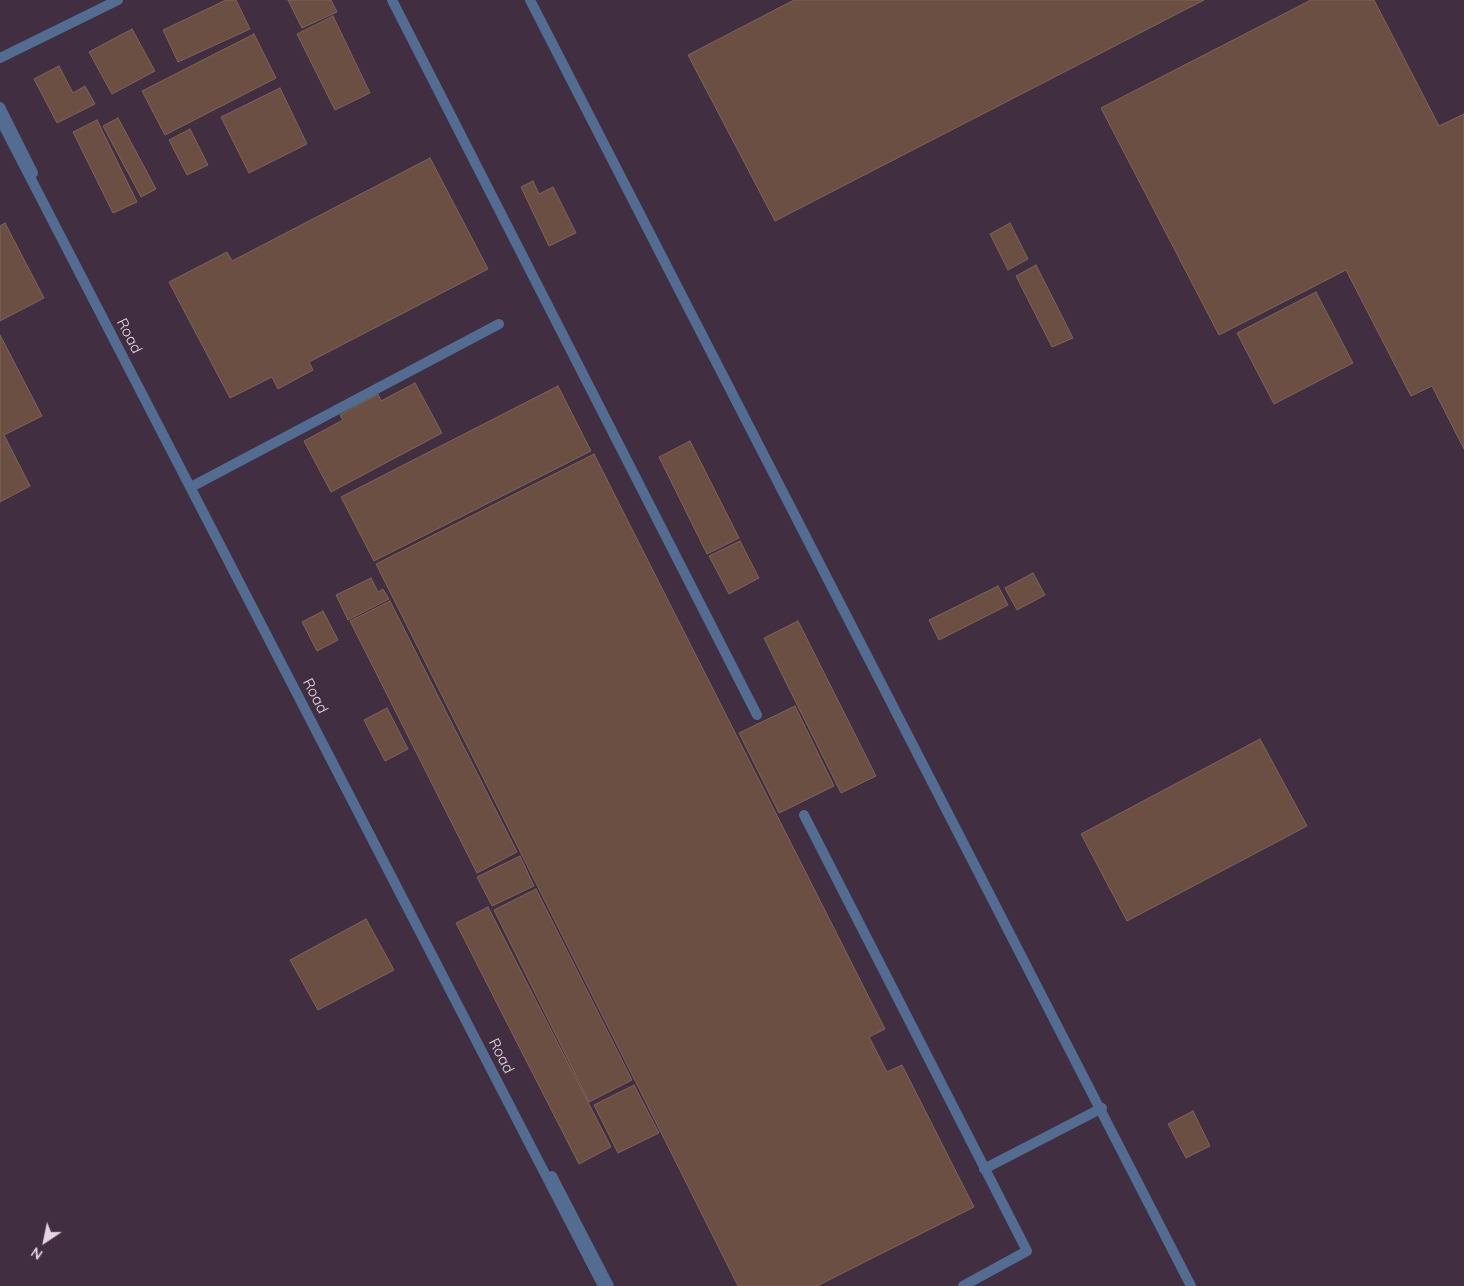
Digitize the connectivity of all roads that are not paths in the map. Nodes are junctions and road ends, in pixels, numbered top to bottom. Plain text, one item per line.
1 (118, 0) edge
2 (392, 0) edge
3 (530, 0) edge
4 (0, 58) edge
5 (0, 107) edge
6 (0, 119) edge
7 (499, 324) dead end
8 (192, 487) junction
9 (756, 715) dead end
10 (804, 815) dead end
11 (1102, 1108) junction
12 (984, 1168) junction
13 (603, 1286) edge
14 (609, 1286) edge
15 (964, 1286) edge
16 (1191, 1286) edge

1 - 4 street
2 - 9 street
3 - 11 street
5 - 8 street
6 - 13 street, Road
7 - 8 street
8 - 14 street
10 - 12 street
11 - 12 street
11 - 16 street
12 - 15 street

